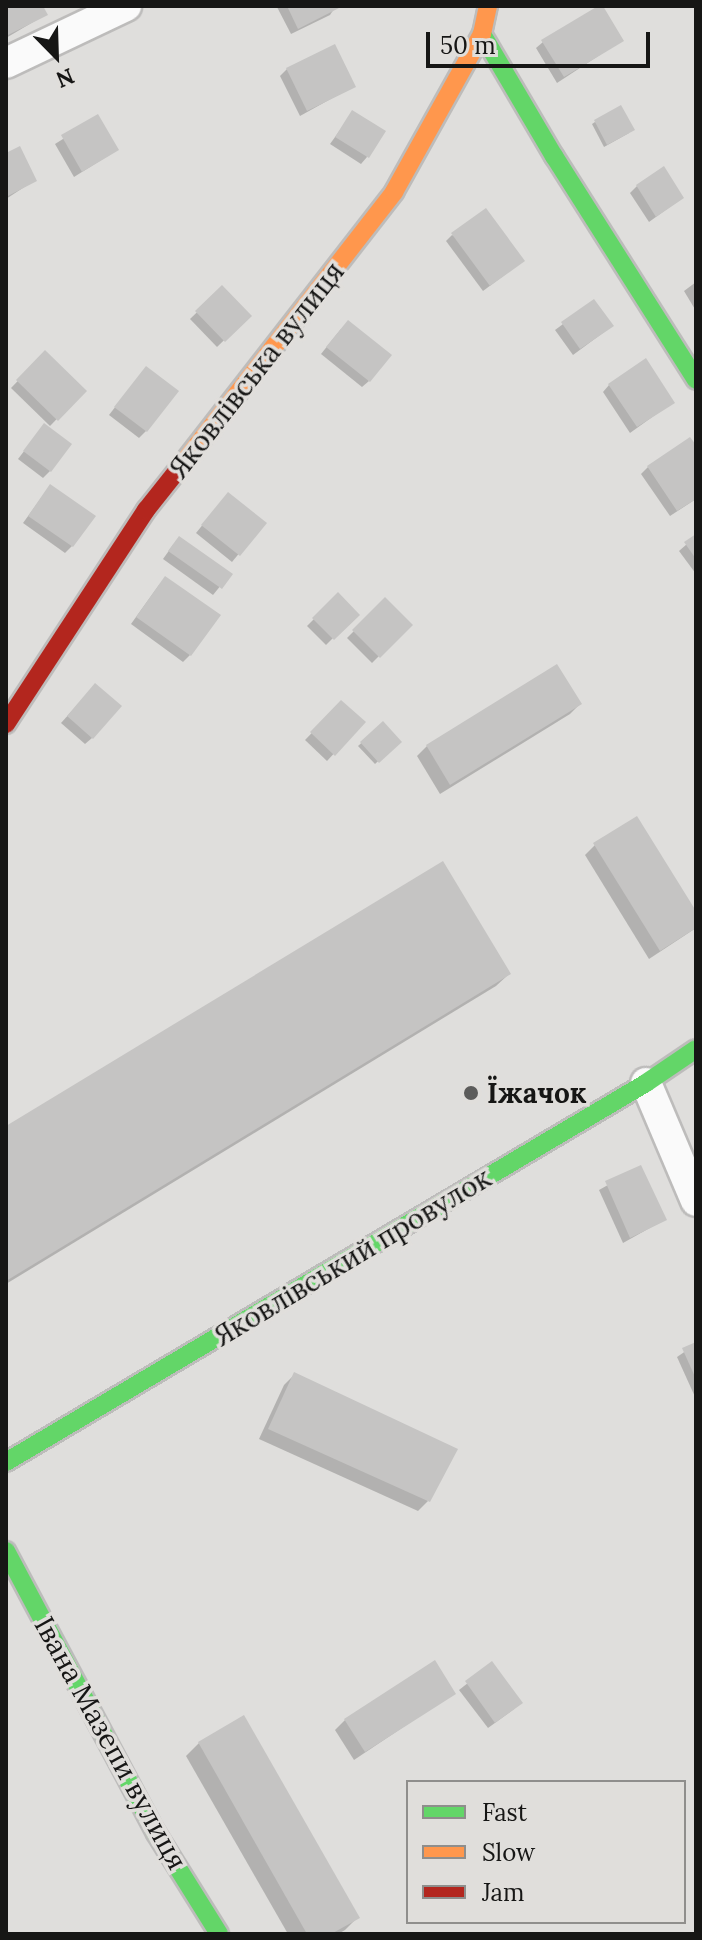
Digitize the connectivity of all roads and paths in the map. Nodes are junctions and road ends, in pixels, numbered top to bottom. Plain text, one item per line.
1 (126, 6) edge
2 (488, 6) edge
3 (482, 34) junction
4 (6, 63) edge
5 (696, 380) edge
6 (6, 724) edge
7 (696, 1049) edge
8 (646, 1083) junction
9 (696, 1201) edge
10 (6, 1462) edge
11 (6, 1551) edge
12 (219, 1934) edge

1 - 4 street
2 - 3 street, Яковлівська вулиця
3 - 5 street
3 - 6 street, Яковлівська вулиця
7 - 8 street, Яковлівський провулок
8 - 9 street
8 - 10 street, Яковлівський провулок
11 - 12 street, Івана Мазепи вулиця

